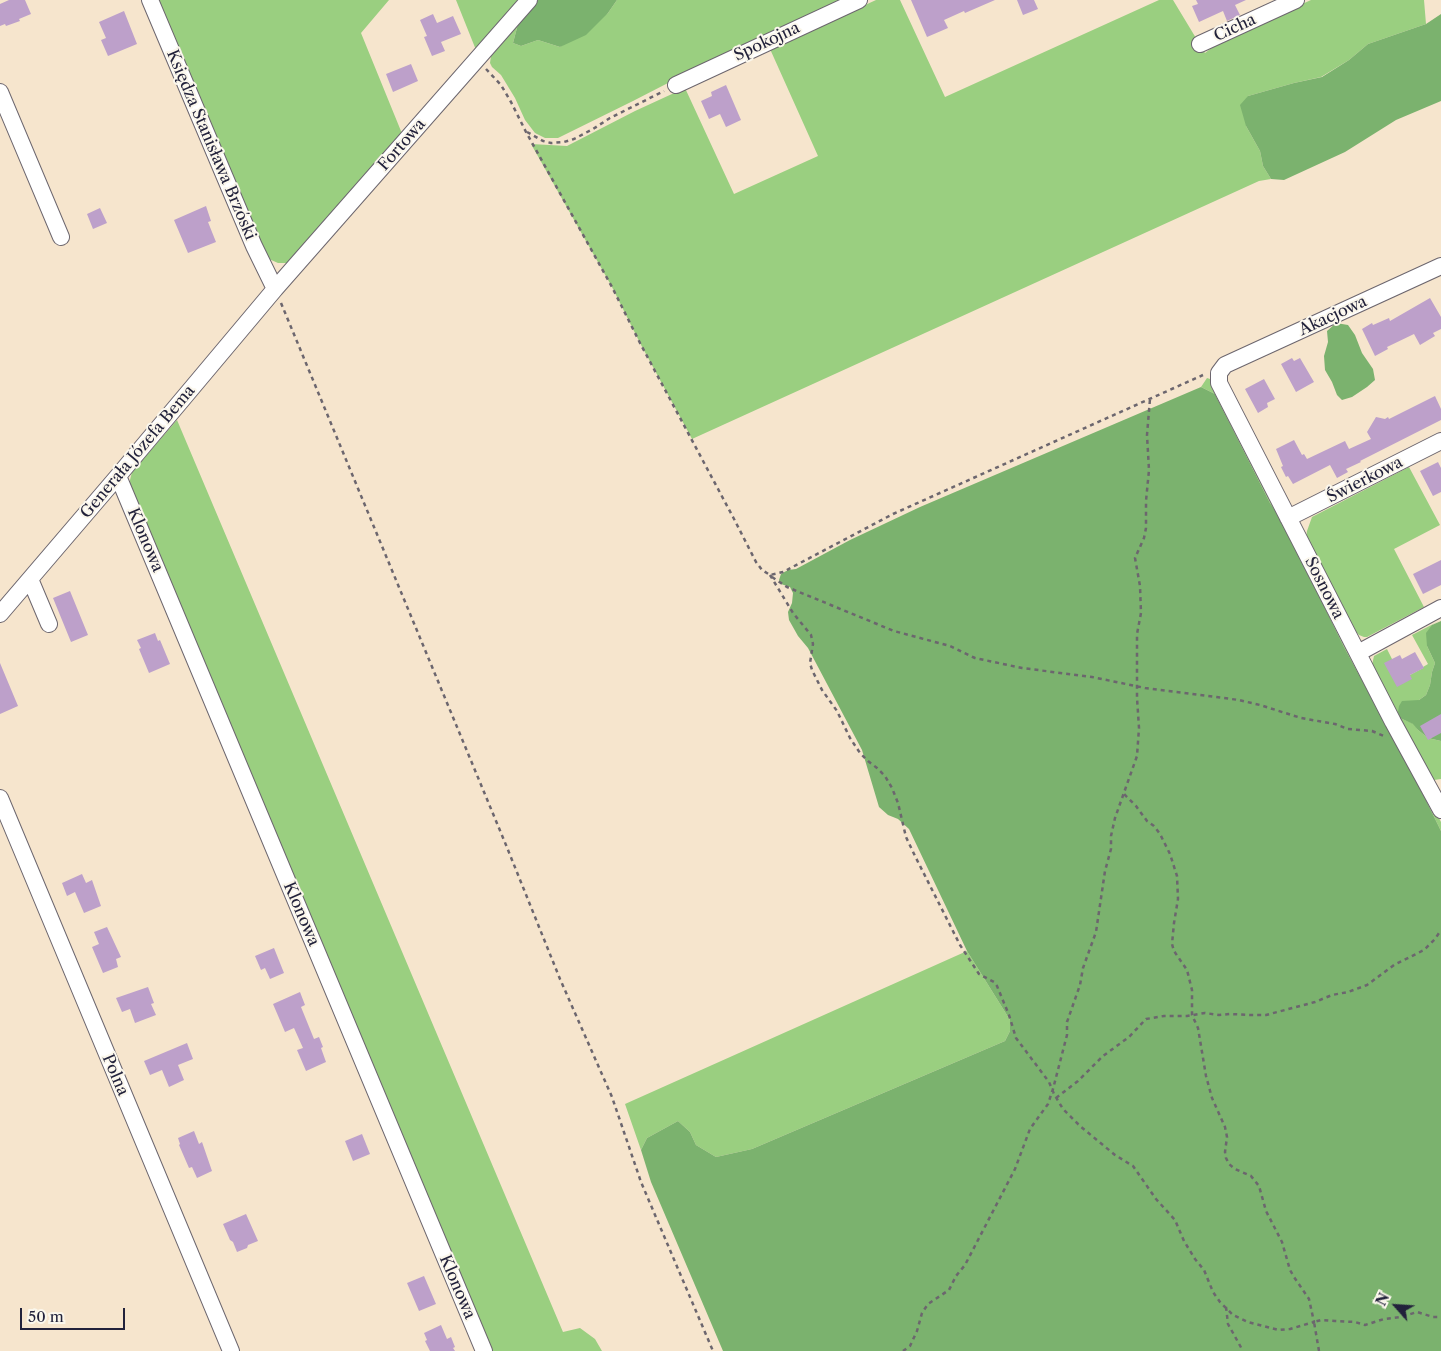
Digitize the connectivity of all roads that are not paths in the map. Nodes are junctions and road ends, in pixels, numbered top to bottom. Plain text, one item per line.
1 (150, 0) edge
2 (529, 0) edge
3 (859, 0) edge
4 (1296, 0) edge
5 (1200, 44) dead end
6 (676, 84) road end
7 (0, 92) edge
8 (61, 237) dead end
9 (1441, 266) edge
10 (275, 289) junction
11 (1225, 365) joint
12 (1441, 441) edge
13 (118, 476) junction
14 (1288, 518) junction
15 (30, 579) junction
16 (1441, 608) edge
17 (0, 614) edge
18 (49, 624) dead end
19 (1358, 653) junction
20 (1437, 792) edge
21 (0, 798) edge
22 (1441, 810) edge
23 (231, 1351) edge
24 (484, 1351) edge

1 - 10 street, Księdza Stanisława Brzóski
2 - 10 street, Fortowa
3 - 6 street, Spokojna
4 - 5 street, Cicha
7 - 8 street
9 - 11 street, Akacjowa
10 - 13 street, Generała Józefa Bema
11 - 14 street, Sosnowa
12 - 14 street, Świerkowa
13 - 15 street, Generała Józefa Bema
13 - 24 street, Klonowa
14 - 19 street, Sosnowa
15 - 17 street, Generała Józefa Bema
15 - 18 street
16 - 19 street
19 - 20 street, Sosnowa
20 - 22 street, Sosnowa
21 - 23 street, Polna

